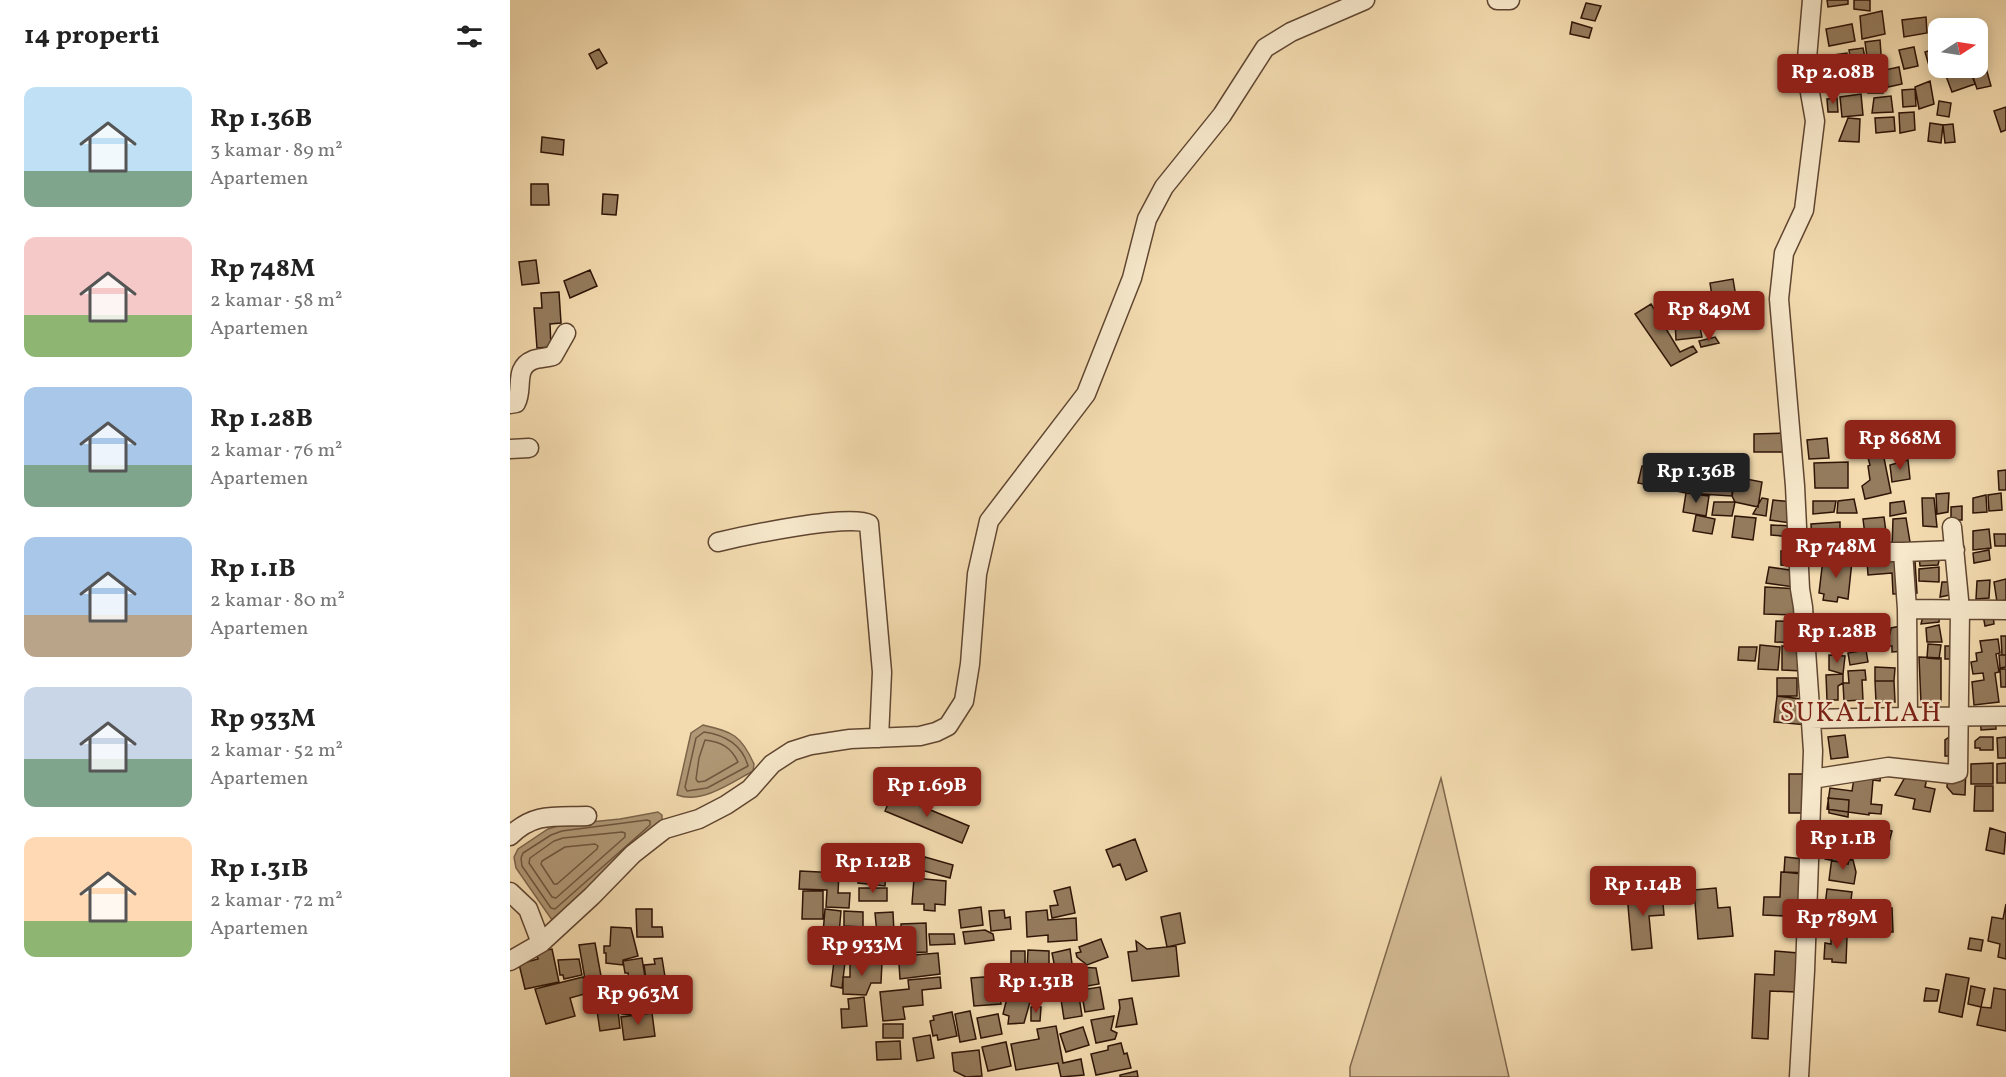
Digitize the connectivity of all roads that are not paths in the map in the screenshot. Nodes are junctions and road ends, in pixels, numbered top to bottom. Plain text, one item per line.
1 (1365, 0) edge
2 (1497, 0) edge
3 (1510, 0) edge
4 (1812, 0) edge
5 (566, 333) dead end
6 (510, 404) edge
7 (529, 447) dead end
8 (510, 449) edge
9 (1952, 527) dead end
10 (718, 542) dead end
11 (1955, 550) junction
12 (1798, 552) junction
13 (1903, 552) junction
14 (1907, 609) junction
15 (1960, 610) junction
16 (2006, 610) edge
17 (2006, 716) edge
18 (1908, 717) junction
19 (1960, 718) junction
20 (1810, 719) junction
21 (879, 738) junction
22 (1812, 779) junction
23 (587, 816) dead end
24 (510, 836) edge
25 (510, 892) edge
26 (541, 943) junction
27 (510, 961) edge
28 (1799, 1077) edge

1 - 21 street
2 - 3 street
4 - 12 street
5 - 6 street
7 - 8 street
9 - 11 street
10 - 21 street
11 - 13 street
11 - 15 street
12 - 13 street
12 - 20 street
13 - 14 street
14 - 15 street
14 - 18 street
15 - 16 street
15 - 19 street
17 - 19 street
18 - 19 street
18 - 20 street
19 - 22 street
20 - 22 street
21 - 26 street
22 - 28 street
23 - 24 street
25 - 26 street
26 - 27 street

